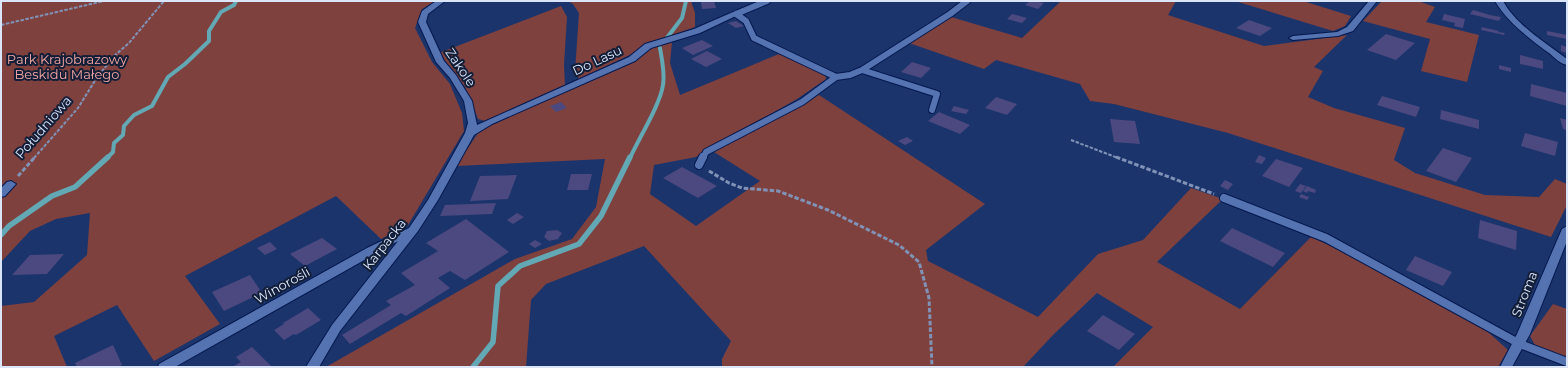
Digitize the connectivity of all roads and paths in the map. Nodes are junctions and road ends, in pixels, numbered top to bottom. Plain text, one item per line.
1 (104, 1) edge
2 (164, 1) edge
3 (441, 1) edge
4 (767, 1) edge
5 (967, 1) edge
6 (1374, 1) edge
7 (1499, 1) edge
8 (736, 14) junction
9 (1, 25) edge
10 (1294, 38) dead end
11 (1567, 63) edge
12 (862, 70) junction
13 (836, 77) junction
14 (932, 110) dead end
15 (470, 133) junction
16 (1071, 140) dead end
17 (699, 165) joint
18 (11, 184) joint
19 (1, 194) edge
20 (1224, 198) joint
21 (414, 229) junction
22 (1567, 229) edge
23 (1520, 344) junction
24 (1567, 362) edge
25 (164, 367) edge
26 (312, 367) edge
27 (932, 367) edge
28 (1506, 367) edge

1 - 9 path
2 - 18 path, Południowa
3 - 15 street, Zakole
4 - 8 lane
5 - 12 lane
6 - 10 street
7 - 11 street
8 - 13 lane
8 - 15 street, Do Lasu
12 - 13 lane
12 - 14 lane
13 - 17 lane
15 - 21 street, Karpacka
16 - 20 path
17 - 27 path
18 - 19 street
20 - 23 lane
21 - 25 street, Winorośli
21 - 26 street, Karpacka
22 - 23 street, Stroma
23 - 24 lane
23 - 28 street, Stroma

